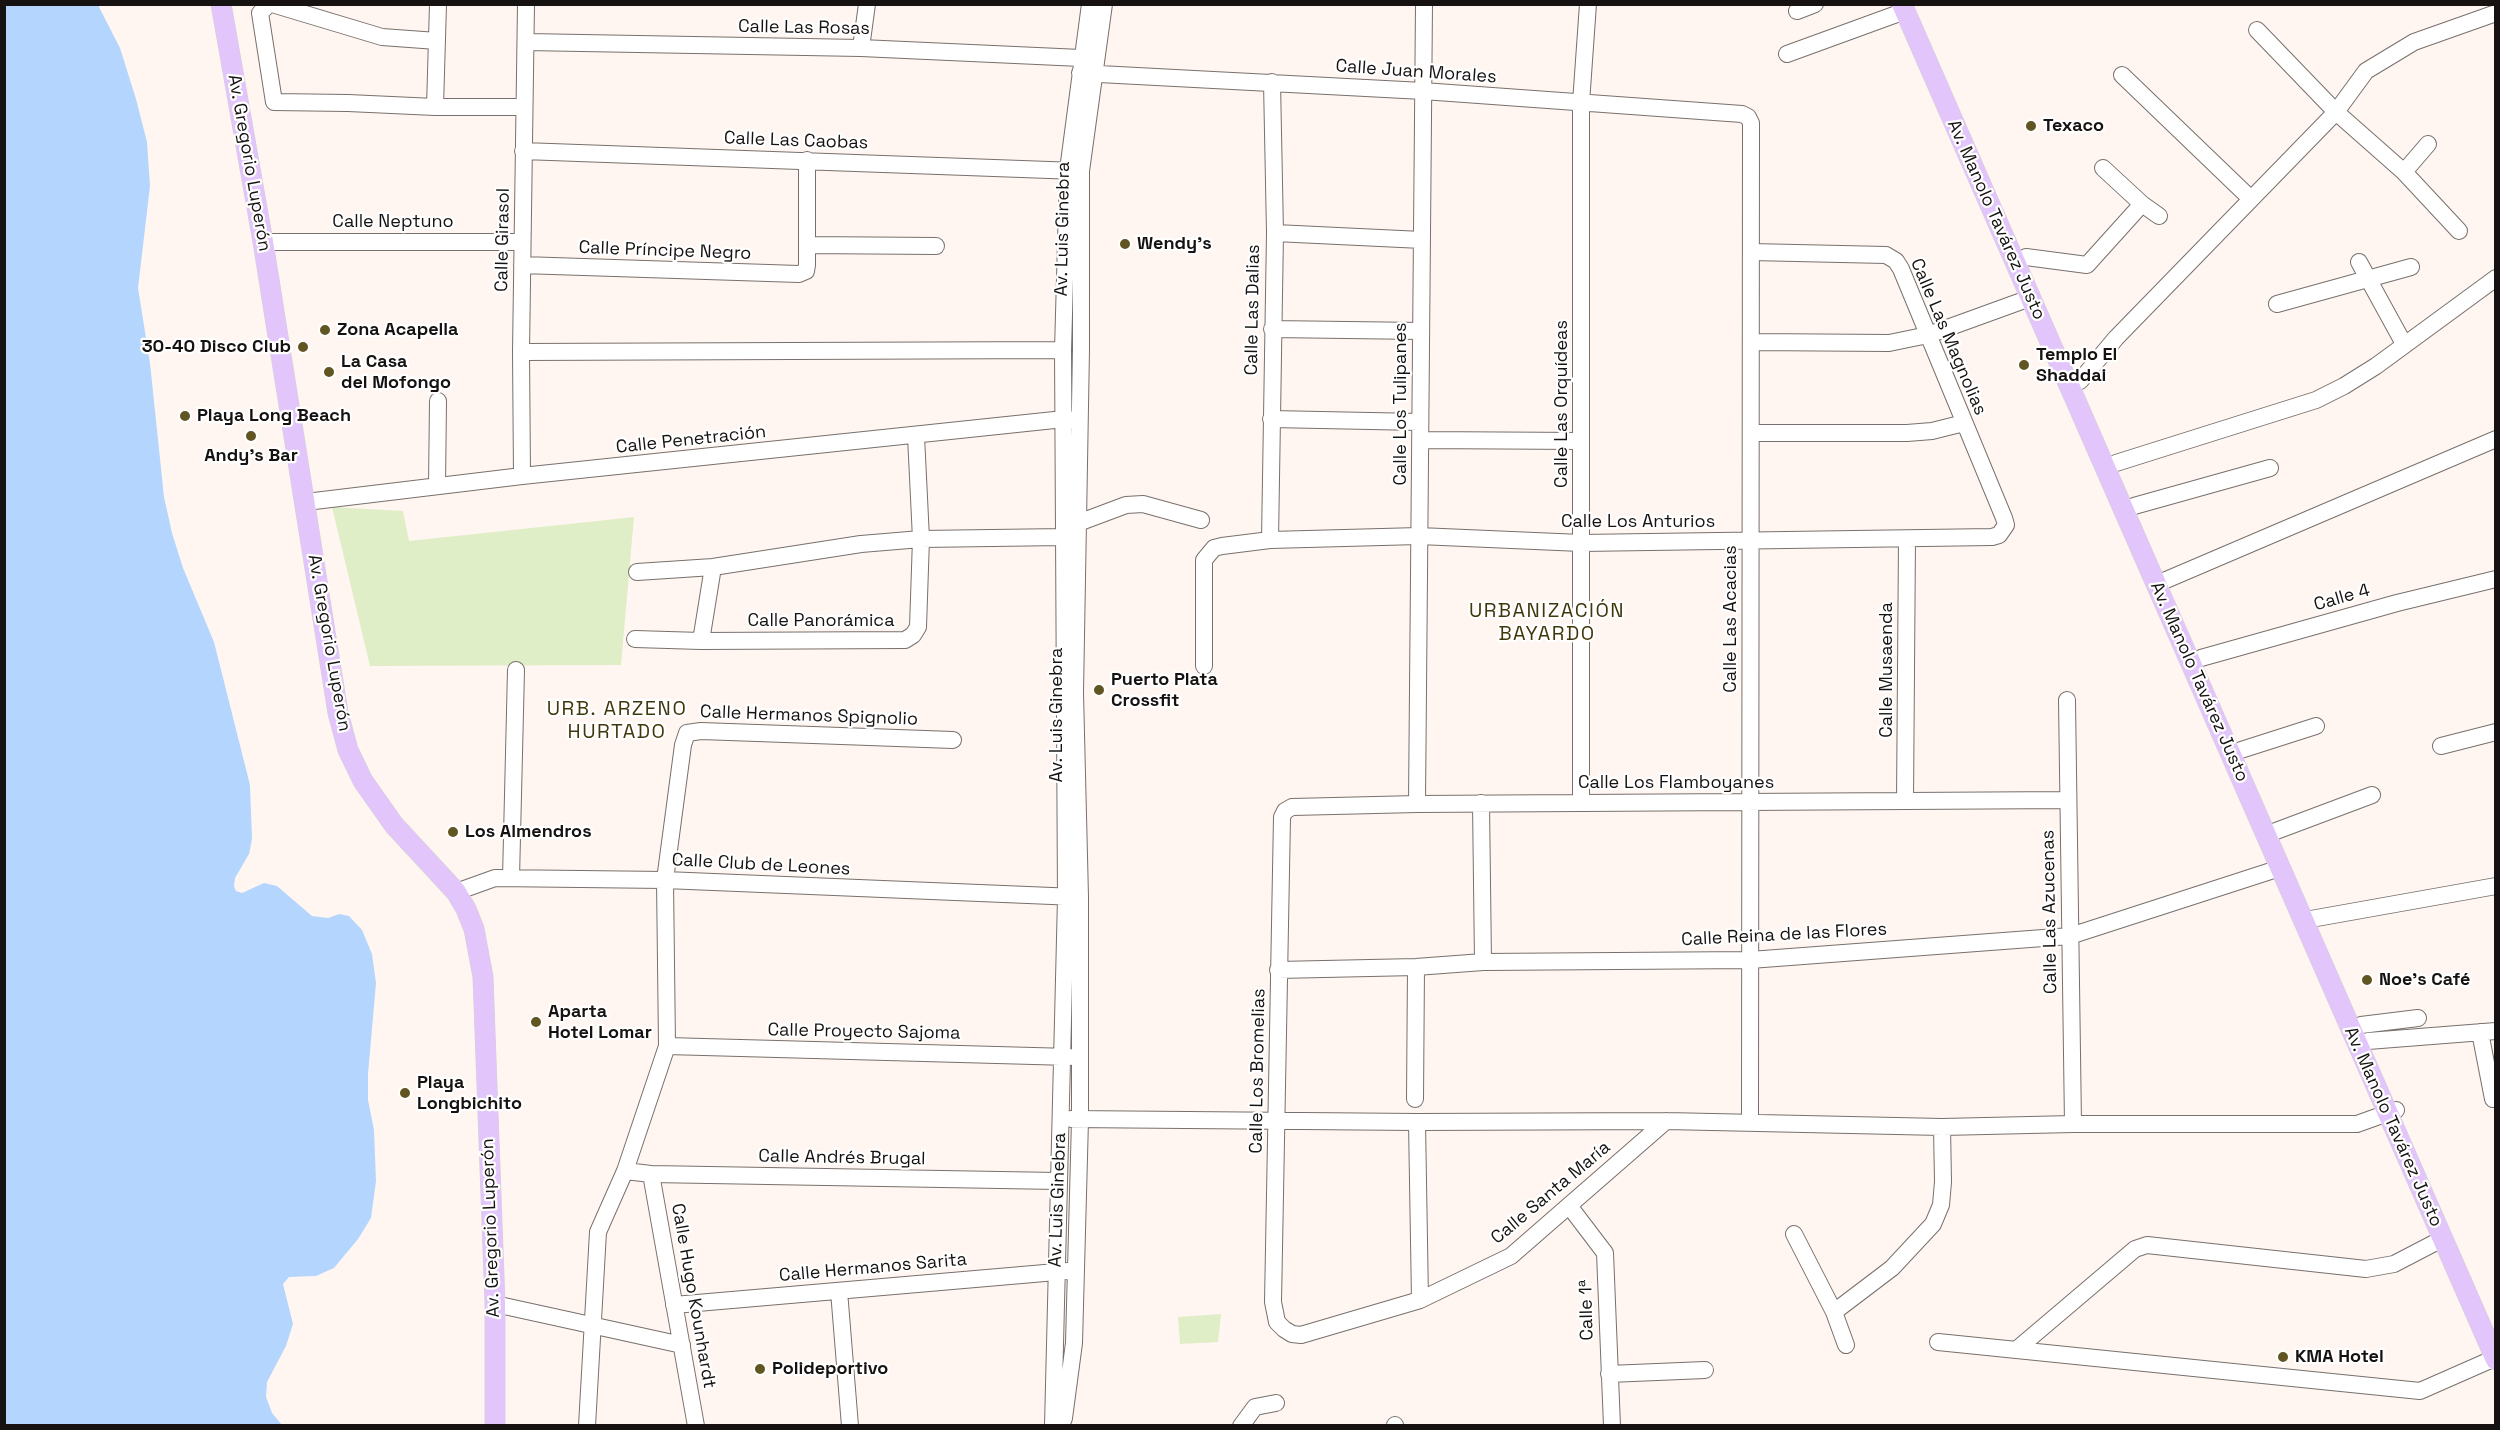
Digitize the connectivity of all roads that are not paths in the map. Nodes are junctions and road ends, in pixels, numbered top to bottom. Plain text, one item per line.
1 (221, 4) edge
2 (270, 4) edge
3 (438, 4) edge
4 (526, 4) edge
5 (867, 4) edge
6 (1090, 4) edge
7 (1104, 4) edge
8 (1424, 4) edge
9 (1588, 4) edge
10 (1815, 4) edge
11 (1907, 7) edge
12 (1797, 11) dead end
13 (2496, 13) edge
14 (2257, 30) dead end
15 (437, 41) junction
16 (526, 42) junction
17 (861, 48) junction
18 (1787, 54) dead end
19 (1086, 68) junction
20 (2122, 75) dead end
21 (1272, 82) junction
22 (1423, 91) junction
23 (1581, 103) junction
24 (435, 107) junction
25 (524, 107) junction
26 (2336, 112) junction
27 (1748, 117) joint
28 (2428, 144) dead end
29 (523, 151) junction
30 (807, 160) junction
31 (2103, 168) dead end
32 (1074, 171) junction
33 (2404, 172) junction
34 (2251, 199) junction
35 (2142, 204) junction
36 (2159, 216) dead end
37 (2459, 231) dead end
38 (1275, 233) junction
39 (1422, 240) junction
40 (263, 242) junction
41 (522, 242) junction
42 (807, 245) junction
43 (936, 246) dead end
44 (1751, 252) junction
45 (2026, 257) junction
46 (2359, 262) dead end
47 (522, 266) junction
48 (2411, 267) dead end
49 (2496, 278) edge
50 (2369, 280) junction
51 (2030, 298) junction
52 (2277, 304) dead end
53 (1272, 328) junction
54 (1421, 331) junction
55 (1928, 335) junction
56 (1750, 342) junction
57 (2404, 344) junction
58 (1063, 350) junction
59 (520, 352) junction
60 (2080, 381) junction
61 (438, 401) dead end
62 (1270, 419) junction
63 (1072, 420) junction
64 (1420, 422) junction
65 (1964, 423) junction
66 (1750, 433) junction
67 (916, 436) junction
68 (2496, 439) edge
69 (1420, 440) junction
70 (1581, 441) junction
71 (2116, 463) junction
72 (2270, 468) dead end
73 (522, 476) junction
74 (437, 486) junction
75 (306, 502) junction
76 (2134, 506) junction
77 (1201, 520) dead end
78 (1078, 523) junction
79 (2004, 530) joint
80 (1419, 536) junction
81 (1063, 537) junction
82 (1906, 538) junction
83 (921, 539) junction
84 (1270, 540) junction
85 (1750, 542) junction
86 (1581, 543) junction
87 (713, 567) junction
88 (638, 572) dead end
89 (2496, 579) edge
90 (2166, 580) junction
91 (635, 639) dead end
92 (701, 641) junction
93 (2201, 658) junction
94 (1204, 666) dead end
95 (516, 670) dead end
96 (2067, 699) dead end
97 (2316, 726) dead end
98 (2496, 732) edge
99 (952, 740) dead end
100 (2441, 746) dead end
101 (2241, 750) junction
102 (2372, 795) dead end
103 (2068, 800) junction
104 (1905, 801) junction
105 (1750, 802) junction
106 (1581, 803) junction
107 (1417, 804) junction
108 (1481, 804) junction
109 (1286, 811) joint
110 (2276, 831) junction
111 (2280, 868) junction
112 (511, 878) junction
113 (665, 880) junction
114 (2496, 886) edge
115 (456, 892) junction
116 (1073, 898) junction
117 (2312, 920) junction
118 (2070, 936) junction
119 (1750, 960) junction
120 (1483, 962) junction
121 (1416, 967) junction
122 (1278, 970) junction
123 (2418, 1018) dead end
124 (2488, 1031) edge
125 (2364, 1033) junction
126 (667, 1047) junction
127 (1061, 1056) junction
128 (1079, 1059) junction
129 (1415, 1099) dead end
130 (2493, 1099) dead end
131 (2391, 1112) junction
132 (1061, 1118) junction
133 (1080, 1120) junction
134 (1666, 1121) junction
135 (1278, 1122) junction
136 (1417, 1122) junction
137 (1750, 1122) junction
138 (2073, 1124) junction
139 (1942, 1127) junction
140 (625, 1171) junction
141 (651, 1174) junction
142 (1058, 1181) junction
143 (1570, 1207) junction
144 (1794, 1234) dead end
145 (2442, 1239) junction
146 (1057, 1271) junction
147 (1075, 1271) junction
148 (839, 1291) junction
149 (1420, 1300) junction
150 (495, 1304) junction
151 (674, 1305) junction
152 (1834, 1312) junction
153 (592, 1326) junction
154 (1284, 1329) joint
155 (2496, 1334) edge
156 (1938, 1342) dead end
157 (682, 1345) junction
158 (1846, 1345) dead end
159 (2016, 1350) junction
160 (2495, 1359) edge
161 (1705, 1370) dead end
162 (1609, 1374) junction
163 (1276, 1403) dead end
164 (495, 1425) edge
165 (586, 1425) edge
166 (696, 1425) edge
167 (850, 1425) edge
168 (1053, 1425) edge
169 (1061, 1425) edge
170 (1241, 1425) edge
171 (1612, 1425) edge

1 - 40 main road, Av. Gregorio Luperón
2 - 15 street
2 - 24 street
3 - 15 street
4 - 16 street, Calle Girasol
5 - 17 street
6 - 19 street, Av. Luis Ginebra
7 - 19 street, Av. Luis Ginebra
8 - 22 street, Calle Los Tulipanes
9 - 23 street, Calle Las Orquídeas
10 - 12 street
11 - 18 street
11 - 45 main road, Av. Manolo Tavárez Justo
11 - 51 main road, Av. Manolo Tavárez Justo
13 - 26 street
14 - 26 street
15 - 24 street
16 - 17 street, Calle Las Rosas
16 - 25 street, Calle Girasol
17 - 19 street, Calle Las Rosas
19 - 21 street, Calle Juan Morales
19 - 32 street, Av. Luis Ginebra
20 - 34 street
21 - 22 street, Calle Juan Morales
21 - 38 street, Calle Las Dalias
22 - 23 street, Calle Juan Morales
22 - 39 street, Calle Los Tulipanes
23 - 27 street, Calle Juan Morales
23 - 70 street, Calle Las Orquídeas
24 - 25 street
25 - 29 street, Calle Girasol
26 - 33 street
26 - 34 street
27 - 44 street, Calle Las Acacias
28 - 33 street
29 - 30 street, Calle Las Caobas
29 - 41 street, Calle Girasol
30 - 32 street, Calle Las Caobas
30 - 42 street
31 - 35 street
32 - 58 street, Av. Luis Ginebra
32 - 63 street, Av. Luis Ginebra
33 - 37 street
34 - 60 street
35 - 36 street
35 - 45 street
38 - 39 street
38 - 53 street, Calle Las Dalias
39 - 54 street, Calle Los Tulipanes
40 - 41 street, Calle Neptuno
40 - 75 main road, Av. Gregorio Luperón
41 - 47 street, Calle Girasol
42 - 43 street
42 - 47 street, Calle Príncipe Negro
44 - 55 street, Calle Las Magnolias
44 - 56 street, Calle Las Acacias
45 - 60 main road, Av. Manolo Tavárez Justo
46 - 50 street
47 - 59 street, Calle Girasol
48 - 50 street
49 - 57 street
50 - 52 street
50 - 57 street
51 - 55 street
51 - 111 main road, Av. Manolo Tavárez Justo
53 - 54 street
53 - 62 street, Calle Las Dalias
54 - 64 street, Calle Los Tulipanes
55 - 56 street
55 - 65 street, Calle Las Magnolias
56 - 66 street, Calle Las Acacias
57 - 71 street
58 - 59 street
58 - 63 street, Av. Luis Ginebra
59 - 73 street, Calle Girasol
60 - 71 main road, Av. Manolo Tavárez Justo
61 - 74 street
62 - 64 street
62 - 84 street, Calle Las Dalias
63 - 67 street, Calle Penetración
63 - 78 street, Av. Luis Ginebra
63 - 81 street, Av. Luis Ginebra
64 - 69 street, Calle Los Tulipanes
65 - 66 street
65 - 79 street, Calle Las Magnolias
66 - 85 street, Calle Las Acacias
67 - 73 street, Calle Penetración
67 - 83 street, Calle Panorámica
68 - 90 street
69 - 70 street
69 - 80 street, Calle Los Tulipanes
70 - 86 street, Calle Las Orquídeas
71 - 76 main road, Av. Manolo Tavárez Justo
72 - 76 street
73 - 74 street, Calle Penetración
74 - 75 street, Calle Penetración
75 - 115 main road, Av. Gregorio Luperón
76 - 90 main road, Av. Manolo Tavárez Justo
77 - 78 street
78 - 116 street, Av. Luis Ginebra
79 - 82 street, Calle Los Anturios
80 - 84 street, Calle Los Anturios
80 - 86 street, Calle Los Anturios
80 - 107 street, Calle Los Tulipanes
81 - 83 street
81 - 116 street, Av. Luis Ginebra
82 - 85 street, Calle Los Anturios
82 - 104 street, Calle Musaenda
83 - 87 street
83 - 92 street, Calle Panorámica
84 - 94 street, Calle Los Anturios
85 - 86 street, Calle Los Anturios
85 - 105 street, Calle Las Acacias
86 - 106 street, Calle Las Orquídeas
87 - 88 street
87 - 92 street
89 - 93 street, Calle 4
90 - 93 main road, Av. Manolo Tavárez Justo
91 - 92 street, Calle Panorámica
93 - 101 main road, Av. Manolo Tavárez Justo
95 - 112 street
96 - 103 street, Calle Las Azucenas
97 - 101 street
98 - 100 street
99 - 113 street, Calle Hermanos Spignolio
101 - 110 main road, Av. Manolo Tavárez Justo
102 - 110 street
103 - 104 street, Calle Los Flamboyanes
103 - 118 street, Calle Las Azucenas
104 - 105 street, Calle Los Flamboyanes
105 - 106 street, Calle Los Flamboyanes
105 - 119 street, Calle Las Acacias
106 - 108 street, Calle Los Flamboyanes
107 - 108 street, Calle Los Flamboyanes
107 - 109 street, Calle Los Flamboyanes
108 - 120 street
109 - 122 street, Calle Los Bromelias
110 - 117 main road, Av. Manolo Tavárez Justo
111 - 118 street, Calle Reina de las Flores
111 - 131 main road, Av. Manolo Tavárez Justo
112 - 113 street, Calle Club de Leones
112 - 115 street, Calle Club de Leones
113 - 116 street, Calle Club de Leones
113 - 126 street, Calle Hermanos Spignolio
114 - 117 street
115 - 150 main road, Av. Gregorio Luperón
116 - 127 street, Av. Luis Ginebra
116 - 128 street, Av. Luis Ginebra
117 - 125 main road, Av. Manolo Tavárez Justo
118 - 119 street, Calle Reina de las Flores
118 - 138 street, Calle Las Azucenas
119 - 120 street, Calle Reina de las Flores
119 - 137 street, Calle Las Acacias
120 - 121 street, Calle Reina de las Flores
121 - 122 street, Calle Reina de las Flores
121 - 129 street
122 - 135 street, Calle Los Bromelias
123 - 125 street
124 - 125 street
124 - 130 street
125 - 131 main road, Av. Manolo Tavárez Justo
126 - 127 street, Calle Proyecto Sajoma
126 - 140 street, Calle Hermanos Spignolio
127 - 128 street, Calle Proyecto Sajoma
127 - 132 street, Av. Luis Ginebra
128 - 133 street, Av. Luis Ginebra
131 - 138 street
131 - 145 main road, Av. Manolo Tavárez Justo
131 - 155 main road, Av. Manolo Tavárez Justo
132 - 133 street
132 - 142 street, Av. Luis Ginebra
133 - 135 street
133 - 147 street, Av. Luis Ginebra
134 - 136 street
134 - 137 street
134 - 143 street, Calle Santa María
135 - 136 street
135 - 154 street, Calle Los Bromelias
136 - 149 street
137 - 139 street
138 - 139 street
139 - 152 street
140 - 141 street, Calle Andrés Brugal
140 - 153 street, Calle Hermanos Spignolio
141 - 142 street, Calle Andrés Brugal
141 - 151 street, Calle Hugo Kounhardt
142 - 146 street, Av. Luis Ginebra
143 - 149 street, Calle Santa María
143 - 162 street, Calle 1ª
144 - 152 street
145 - 159 street
145 - 160 main road, Av. Manolo Tavárez Justo
146 - 147 street, Calle Hermanos Sarita
146 - 148 street, Calle Hermanos Sarita
146 - 168 street, Av. Luis Ginebra
147 - 169 street, Av. Luis Ginebra
148 - 151 street, Calle Hermanos Sarita
148 - 167 street
149 - 154 street, Calle Santa María
150 - 153 street
150 - 164 main road, Av. Gregorio Luperón
151 - 157 street, Calle Hugo Kounhardt
152 - 158 street
153 - 157 street
153 - 165 street, Calle Hermanos Spignolio
156 - 159 street
157 - 166 street, Calle Hugo Kounhardt
159 - 160 street
161 - 162 street
162 - 171 street, Calle 1ª
163 - 170 street

